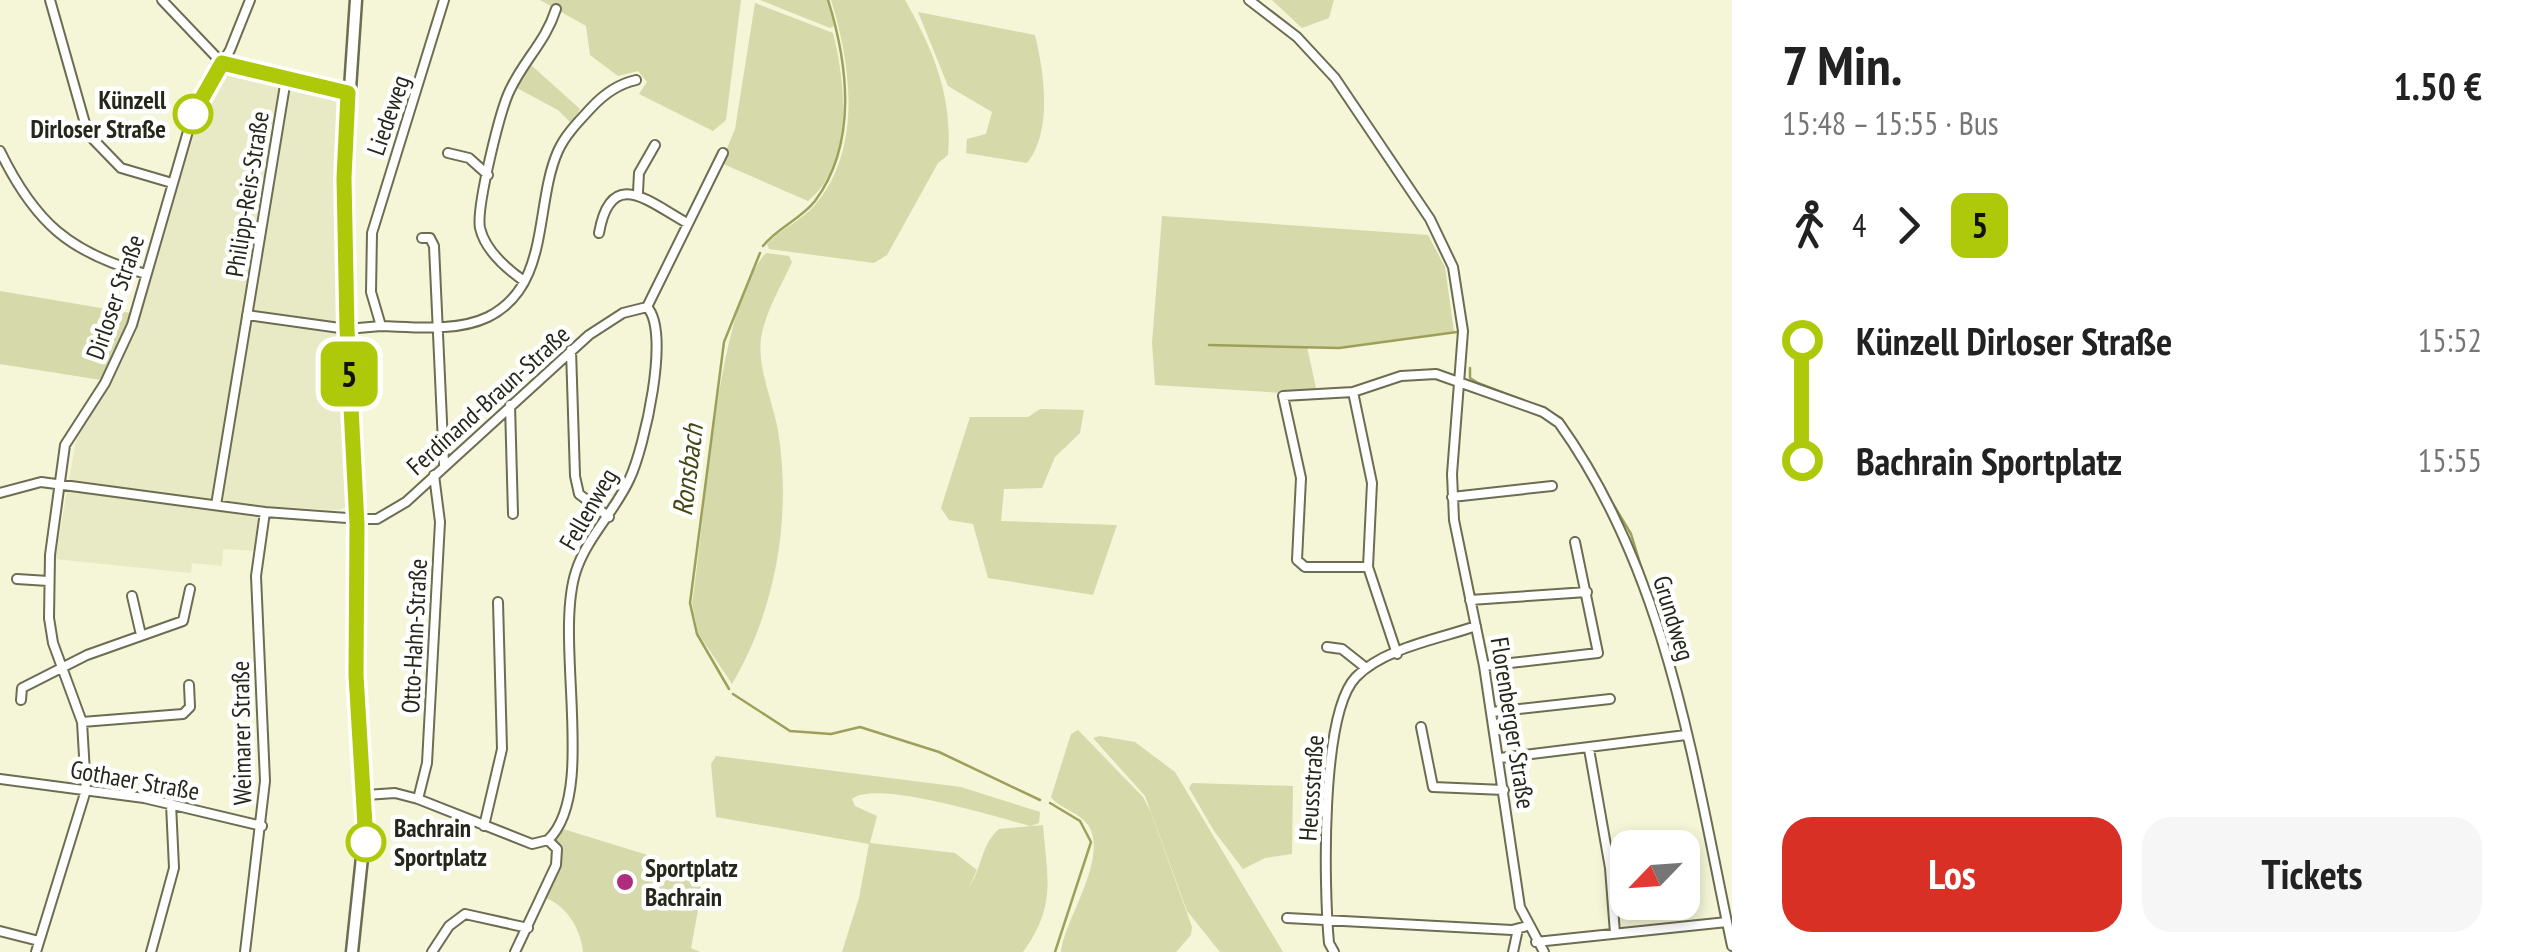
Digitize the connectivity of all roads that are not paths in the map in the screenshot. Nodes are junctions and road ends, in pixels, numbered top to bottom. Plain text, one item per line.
1 (50, 0) edge
2 (162, 0) edge
3 (250, 0) edge
4 (356, 0) edge
5 (444, 0) edge
6 (1249, 0) edge
7 (556, 9) dead end
8 (222, 63) junction
9 (286, 80) junction
10 (636, 80) dead end
11 (348, 93) junction
12 (655, 145) dead end
13 (0, 151) edge
14 (448, 154) dead end
15 (723, 154) dead end
16 (488, 175) junction
17 (172, 184) junction
18 (638, 192) junction
19 (687, 223) junction
20 (599, 233) dead end
21 (422, 238) dead end
22 (146, 274) junction
23 (524, 281) junction
24 (647, 306) junction
25 (247, 315) junction
26 (381, 326) junction
27 (438, 327) junction
28 (347, 329) junction
29 (571, 350) junction
30 (1460, 380) junction
31 (1354, 392) junction
32 (510, 405) junction
33 (444, 465) junction
34 (434, 475) junction
35 (58, 484) junction
36 (1552, 486) dead end
37 (0, 493) edge
38 (1452, 497) junction
39 (216, 505) junction
40 (265, 512) junction
41 (513, 514) dead end
42 (609, 517) junction
43 (357, 518) junction
44 (1575, 542) dead end
45 (1368, 567) junction
46 (16, 580) dead end
47 (48, 581) junction
48 (190, 589) dead end
49 (1586, 592) junction
50 (132, 596) dead end
51 (1470, 600) junction
52 (498, 602) dead end
53 (1476, 626) junction
54 (141, 635) junction
55 (1327, 647) dead end
56 (1397, 654) junction
57 (1484, 666) junction
58 (63, 667) junction
59 (1366, 668) junction
60 (189, 685) dead end
61 (1610, 699) dead end
62 (20, 700) dead end
63 (1492, 712) junction
64 (82, 722) junction
65 (1421, 727) dead end
66 (1686, 736) junction
67 (1589, 748) junction
68 (1500, 758) junction
69 (0, 779) edge
70 (86, 790) junction
71 (1504, 790) junction
72 (366, 795) junction
73 (418, 800) junction
74 (171, 804) junction
75 (262, 826) junction
76 (484, 826) junction
77 (548, 840) junction
78 (1287, 918) dead end
79 (1327, 920) junction
80 (1727, 922) junction
81 (1522, 927) junction
82 (528, 928) junction
83 (0, 931) edge
84 (1614, 933) junction
85 (38, 941) junction
86 (1536, 942) junction
87 (1732, 946) edge
88 (36, 952) edge
89 (152, 952) edge
90 (245, 952) edge
91 (352, 952) edge
92 (432, 952) edge
93 (516, 952) edge
94 (1334, 952) edge
95 (1513, 952) edge
96 (1544, 952) edge

1 - 17 street
2 - 8 street
3 - 8 street, Dirloser Straße
4 - 11 main road
5 - 26 street, Liedeweg
6 - 30 street, Florenberger Straße
7 - 16 street
8 - 9 street
8 - 17 street, Dirloser Straße
9 - 11 street
9 - 25 street, Philipp-Reis-Straße
10 - 23 street
11 - 28 main road
12 - 18 street
13 - 22 street
14 - 16 street
15 - 19 street
16 - 23 street
17 - 22 street, Dirloser Straße
18 - 19 street
18 - 20 street
19 - 24 street
21 - 27 street
22 - 35 street, Dirloser Straße
23 - 27 street
24 - 29 street, Ferdinand-Braun-Straße
24 - 42 street, Fellenweg
25 - 28 street, Philipp-Reis-Straße
25 - 39 street, Philipp-Reis-Straße
26 - 27 street
26 - 28 street
27 - 33 street
28 - 43 main road
29 - 32 street, Ferdinand-Braun-Straße
29 - 42 street
30 - 31 street, Grundweg
30 - 38 street, Florenberger Straße
30 - 66 street, Grundweg
31 - 45 street
31 - 45 street, Grundweg
32 - 33 street, Ferdinand-Braun-Straße
32 - 41 street
33 - 34 street, Ferdinand-Braun-Straße
34 - 43 street, Ferdinand-Braun-Straße
34 - 73 street, Otto-Hahn-Straße
35 - 37 street
35 - 39 street
35 - 47 street, Dirloser Straße
36 - 38 street
38 - 51 street, Florenberger Straße
39 - 40 street
40 - 43 street
40 - 75 street, Weimarer Straße
42 - 77 street, Fellenweg
43 - 72 main road
44 - 49 street
45 - 56 street
46 - 47 street
47 - 58 street, Dirloser Straße
48 - 54 street
49 - 51 street
49 - 57 street
50 - 54 street
51 - 53 street, Florenberger Straße
52 - 76 street
53 - 56 street
53 - 57 street, Florenberger Straße
54 - 58 street
55 - 59 street
56 - 59 street
57 - 63 street, Florenberger Straße
58 - 62 street
58 - 64 street, Dirloser Straße
59 - 79 street, Heussstraße
60 - 64 street
61 - 63 street
63 - 68 street, Florenberger Straße
64 - 70 street, Dirloser Straße
65 - 71 street
66 - 67 street
66 - 80 street, Grundweg
67 - 68 street
67 - 84 street
68 - 71 street, Florenberger Straße
69 - 70 street, Gothaer Straße
70 - 74 street, Gothaer Straße
70 - 85 street
71 - 81 street, Florenberger Straße
72 - 73 street
72 - 91 main road
73 - 76 street
74 - 75 street, Gothaer Straße
74 - 89 street
75 - 90 street, Weimarer Straße
76 - 77 street
77 - 82 street
78 - 79 street
79 - 81 street
79 - 94 street, Heussstraße
80 - 84 street
80 - 87 street, Grundweg
81 - 86 street, Florenberger Straße
81 - 95 street
82 - 92 street
82 - 93 street
83 - 85 street
84 - 86 street
85 - 88 street
86 - 96 street, Florenberger Straße

